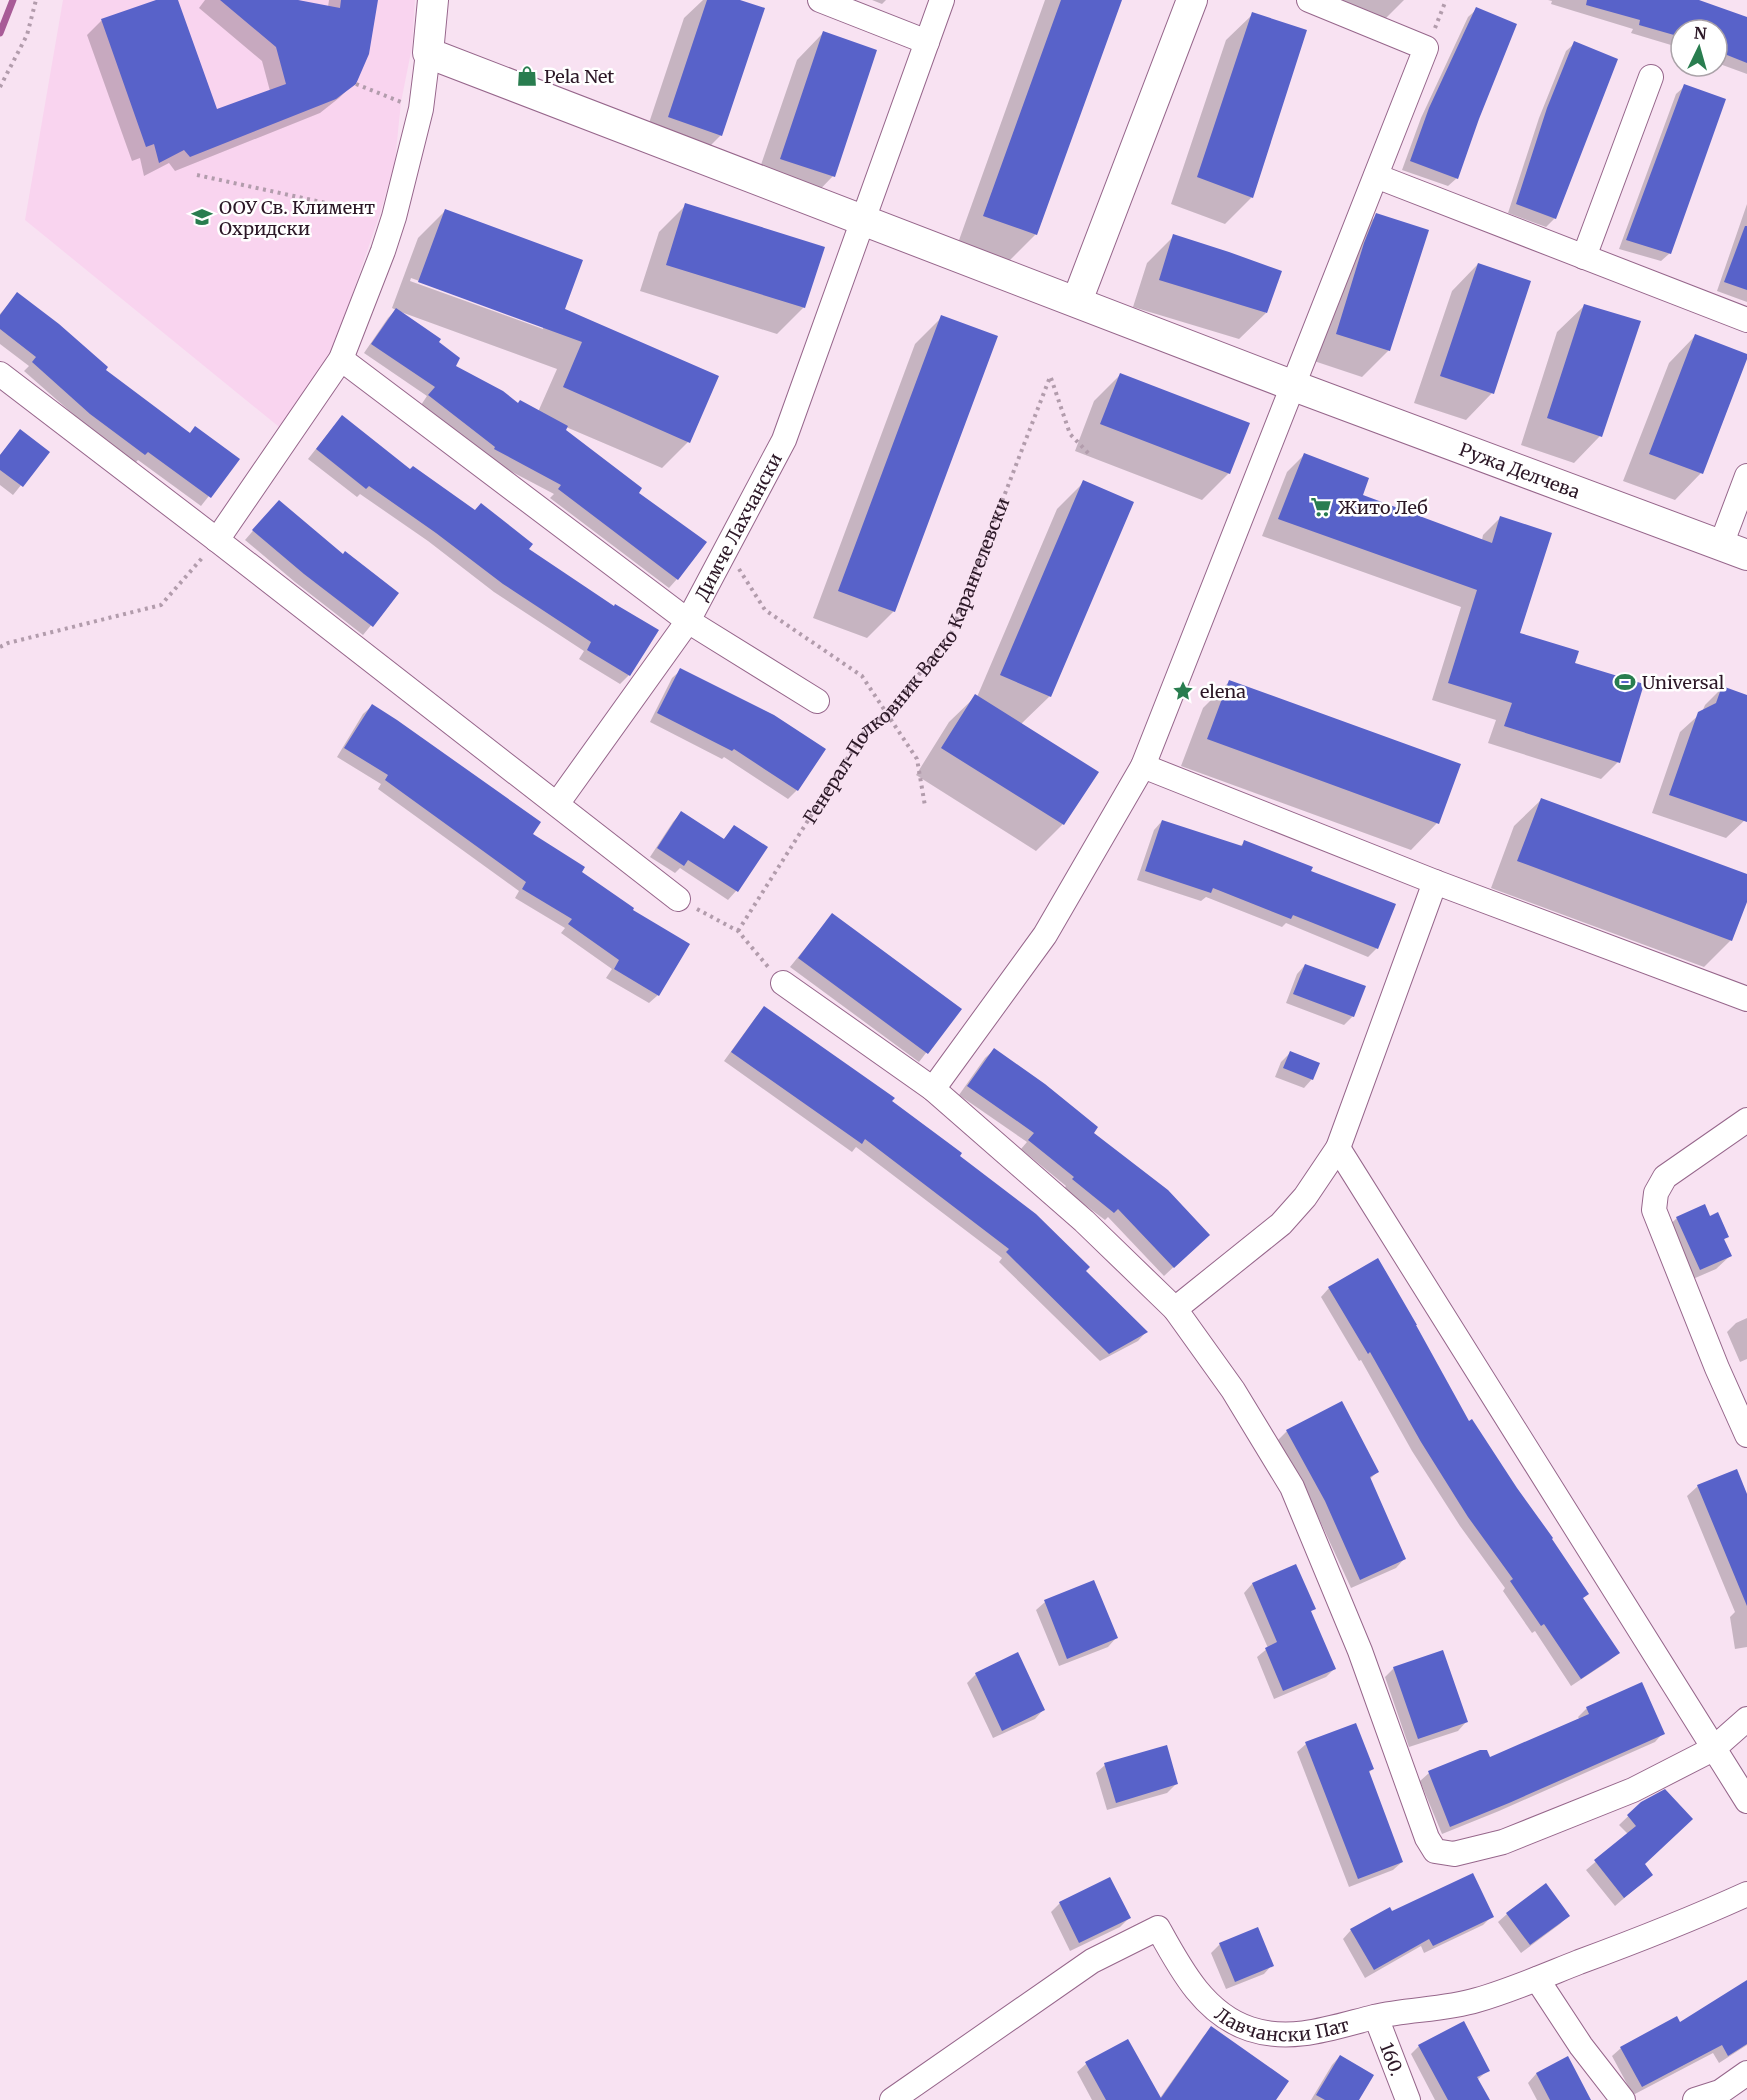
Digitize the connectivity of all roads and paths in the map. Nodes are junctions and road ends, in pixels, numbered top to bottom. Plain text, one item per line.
1 (36, 0) edge
2 (433, 0) edge
3 (820, 0) edge
4 (942, 0) edge
5 (1192, 0) edge
6 (1309, 0) edge
7 (1446, 0) edge
8 (927, 42) junction
9 (1426, 48) junction
10 (428, 53) junction
11 (1651, 77) dead end
12 (356, 84) dead end
13 (0, 87) edge
14 (421, 109) junction
15 (197, 175) dead end
16 (1376, 176) junction
17 (394, 217) junction
18 (864, 220) junction
19 (1584, 257) junction
20 (1077, 301) junction
21 (1747, 320) edge
22 (341, 359) junction
23 (0, 374) edge
24 (1294, 386) junction
25 (1090, 455) dead end
26 (1747, 476) edge
27 (218, 540) junction
28 (726, 549) junction
29 (1734, 550) edge
30 (687, 621) junction
31 (0, 648) edge
32 (817, 700) dead end
33 (888, 713) junction
34 (1143, 766) junction
35 (557, 804) junction
36 (925, 806) dead end
37 (1435, 882) junction
38 (678, 899) joint
39 (738, 931) junction
40 (783, 983) joint
41 (1747, 999) edge
42 (933, 1089) junction
43 (1747, 1120) edge
44 (1338, 1148) junction
45 (1175, 1309) junction
46 (1747, 1435) edge
47 (1747, 1719) edge
48 (1713, 1749) junction
49 (1747, 1801) edge
50 (1747, 1894) edge
51 (1537, 1979) junction
52 (1376, 2017) junction
53 (1747, 2073) edge
54 (892, 2100) edge
55 (1408, 2100) edge
56 (1623, 2100) edge
57 (1695, 2100) edge

1 - 13 path
2 - 10 street
3 - 8 street
4 - 8 street, Димче Лахчански
5 - 20 street
6 - 9 street
7 - 9 path
8 - 18 street, Димче Лахчански
9 - 16 street
10 - 14 street
10 - 18 street
11 - 19 street
12 - 14 path
14 - 17 street
15 - 17 path
16 - 19 street
16 - 24 street
17 - 22 street
18 - 20 street
18 - 28 street, Димче Лахчански
19 - 21 street
20 - 24 street, Ружа Делчева
22 - 27 street
22 - 30 street
23 - 27 street
24 - 29 street, Ружа Делчева
24 - 34 street
25 - 33 path, Генерал-Полковник Васко Карангелевски
26 - 29 street
27 - 31 path
27 - 35 street
28 - 30 street, Димче Лахчански
28 - 33 path
30 - 32 street
30 - 35 street, Димче Лахчански
33 - 36 path
33 - 39 path, Генерал-Полковник Васко Карангелевски
34 - 37 street
34 - 42 street
35 - 38 street
37 - 41 street
37 - 44 street
38 - 39 path
39 - 40 path
40 - 42 street
42 - 45 street
43 - 46 street
44 - 45 street
44 - 48 street
45 - 48 street
47 - 48 street
48 - 49 street
50 - 51 street, Лавчански Пат
51 - 52 street, Лавчански Пат
51 - 56 street
52 - 54 street, Лавчански Пат
52 - 55 street, 160.
53 - 57 street

